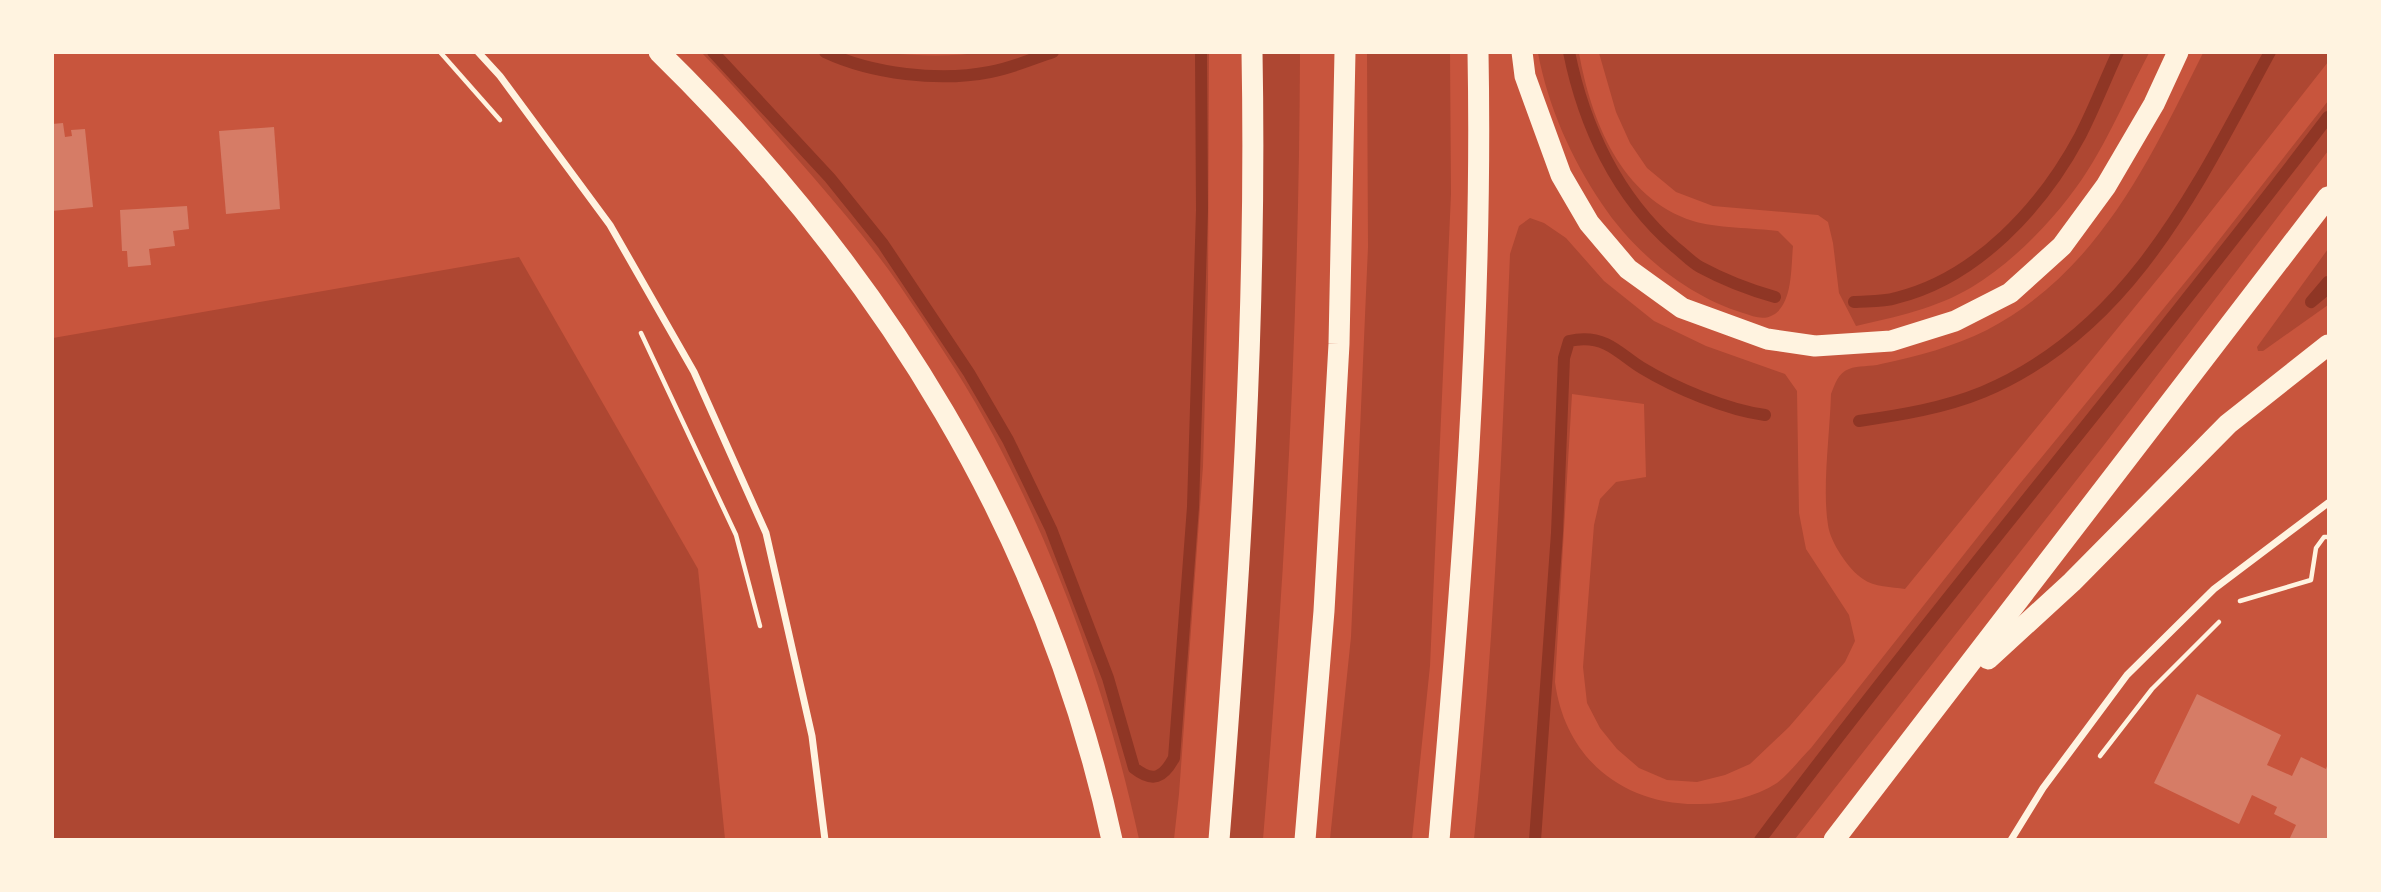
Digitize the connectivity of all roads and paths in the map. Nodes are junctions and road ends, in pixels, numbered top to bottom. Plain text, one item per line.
1 (440, 52) edge
2 (478, 52) edge
3 (659, 52) edge
4 (1252, 52) edge
5 (1345, 52) edge
6 (1478, 52) edge
7 (1522, 52) edge
8 (2178, 52) edge
9 (502, 123) dead end
10 (2329, 197) edge
11 (639, 329) dead end
12 (2329, 345) edge
13 (2329, 503) edge
14 (2329, 537) edge
15 (2231, 610) dead end
16 (2221, 620) dead end
17 (760, 628) dead end
18 (1945, 698) junction
19 (2094, 764) dead end
20 (825, 839) edge
21 (1112, 839) edge
22 (1219, 839) edge
23 (1305, 839) edge
24 (1439, 839) edge
25 (1834, 839) edge
26 (2011, 839) edge

1 - 9 path
2 - 20 street
3 - 21 highway
4 - 22 highway
5 - 23 highway
6 - 24 highway
7 - 8 highway
10 - 18 highway
11 - 17 path
12 - 18 highway
13 - 26 street
14 - 15 path
16 - 19 path
18 - 25 highway

